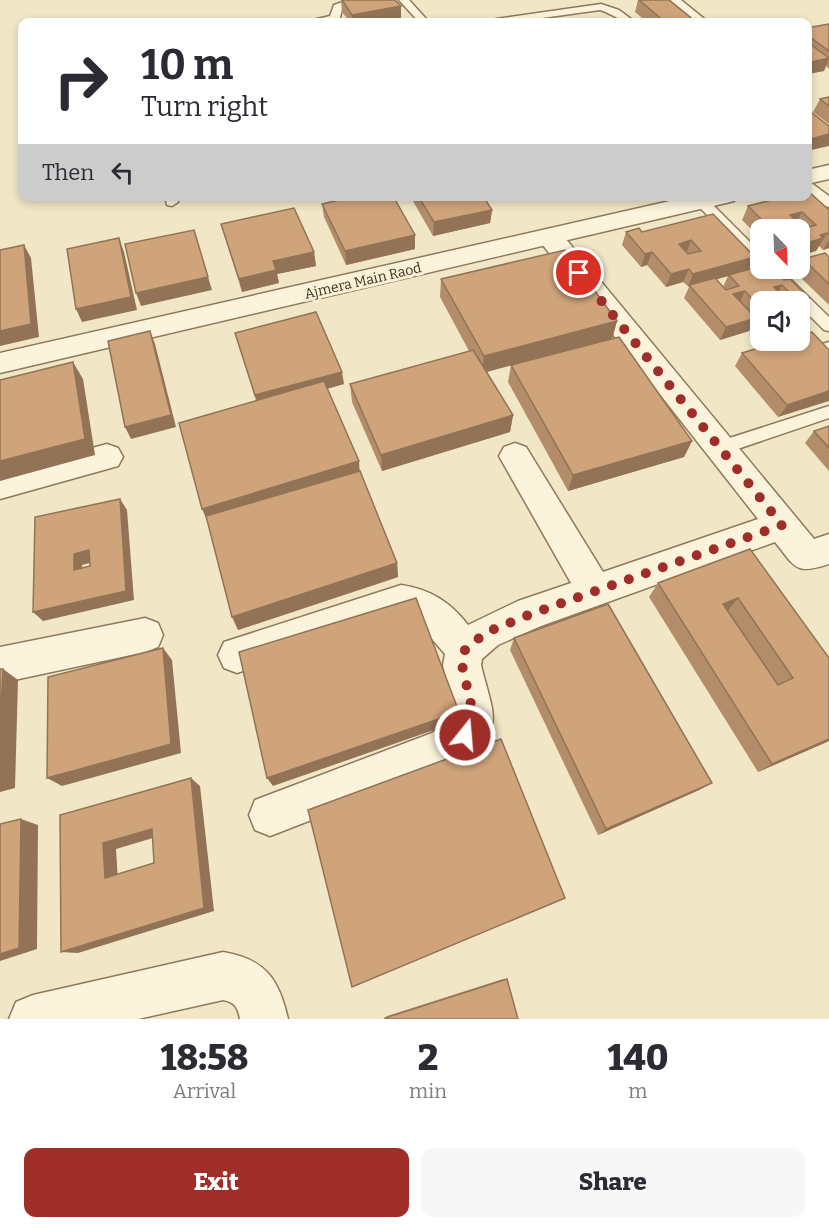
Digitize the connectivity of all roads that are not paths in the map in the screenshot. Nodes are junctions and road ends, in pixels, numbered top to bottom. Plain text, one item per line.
1 (358, 0) edge
2 (404, 0) edge
3 (675, 0) edge
4 (336, 18) edge
5 (420, 18) edge
6 (523, 18) edge
7 (624, 18) edge
8 (698, 18) edge
9 (829, 172) edge
10 (812, 176) edge
11 (812, 188) edge
12 (706, 201) edge
13 (716, 201) edge
14 (829, 203) edge
15 (551, 238) junction
16 (750, 246) edge
17 (781, 279) edge
18 (829, 326) edge
19 (829, 347) edge
20 (829, 354) edge
21 (0, 363) edge
22 (829, 412) edge
23 (720, 448) junction
24 (515, 456) dead end
25 (107, 457) dead end
26 (0, 486) edge
27 (782, 525) junction
28 (829, 549) edge
29 (595, 591) junction
30 (146, 635) dead end
31 (465, 650) junction
32 (237, 656) edge
33 (0, 665) edge
34 (270, 815) dead end
35 (33, 1019) edge
36 (264, 1019) edge

1 - 4 lane
2 - 5 lane
3 - 8 lane
6 - 7 lane
9 - 10 street
11 - 14 lane
12 - 15 street, Ajmera Main Raod
13 - 16 lane
15 - 21 street, Ajmera Main Raod
15 - 23 street
17 - 18 lane
19 - 20 lane
22 - 23 lane
23 - 27 street
24 - 29 street
25 - 26 street
27 - 28 street
27 - 29 street
29 - 31 street
30 - 33 street
31 - 32 street
31 - 34 street
35 - 36 street

